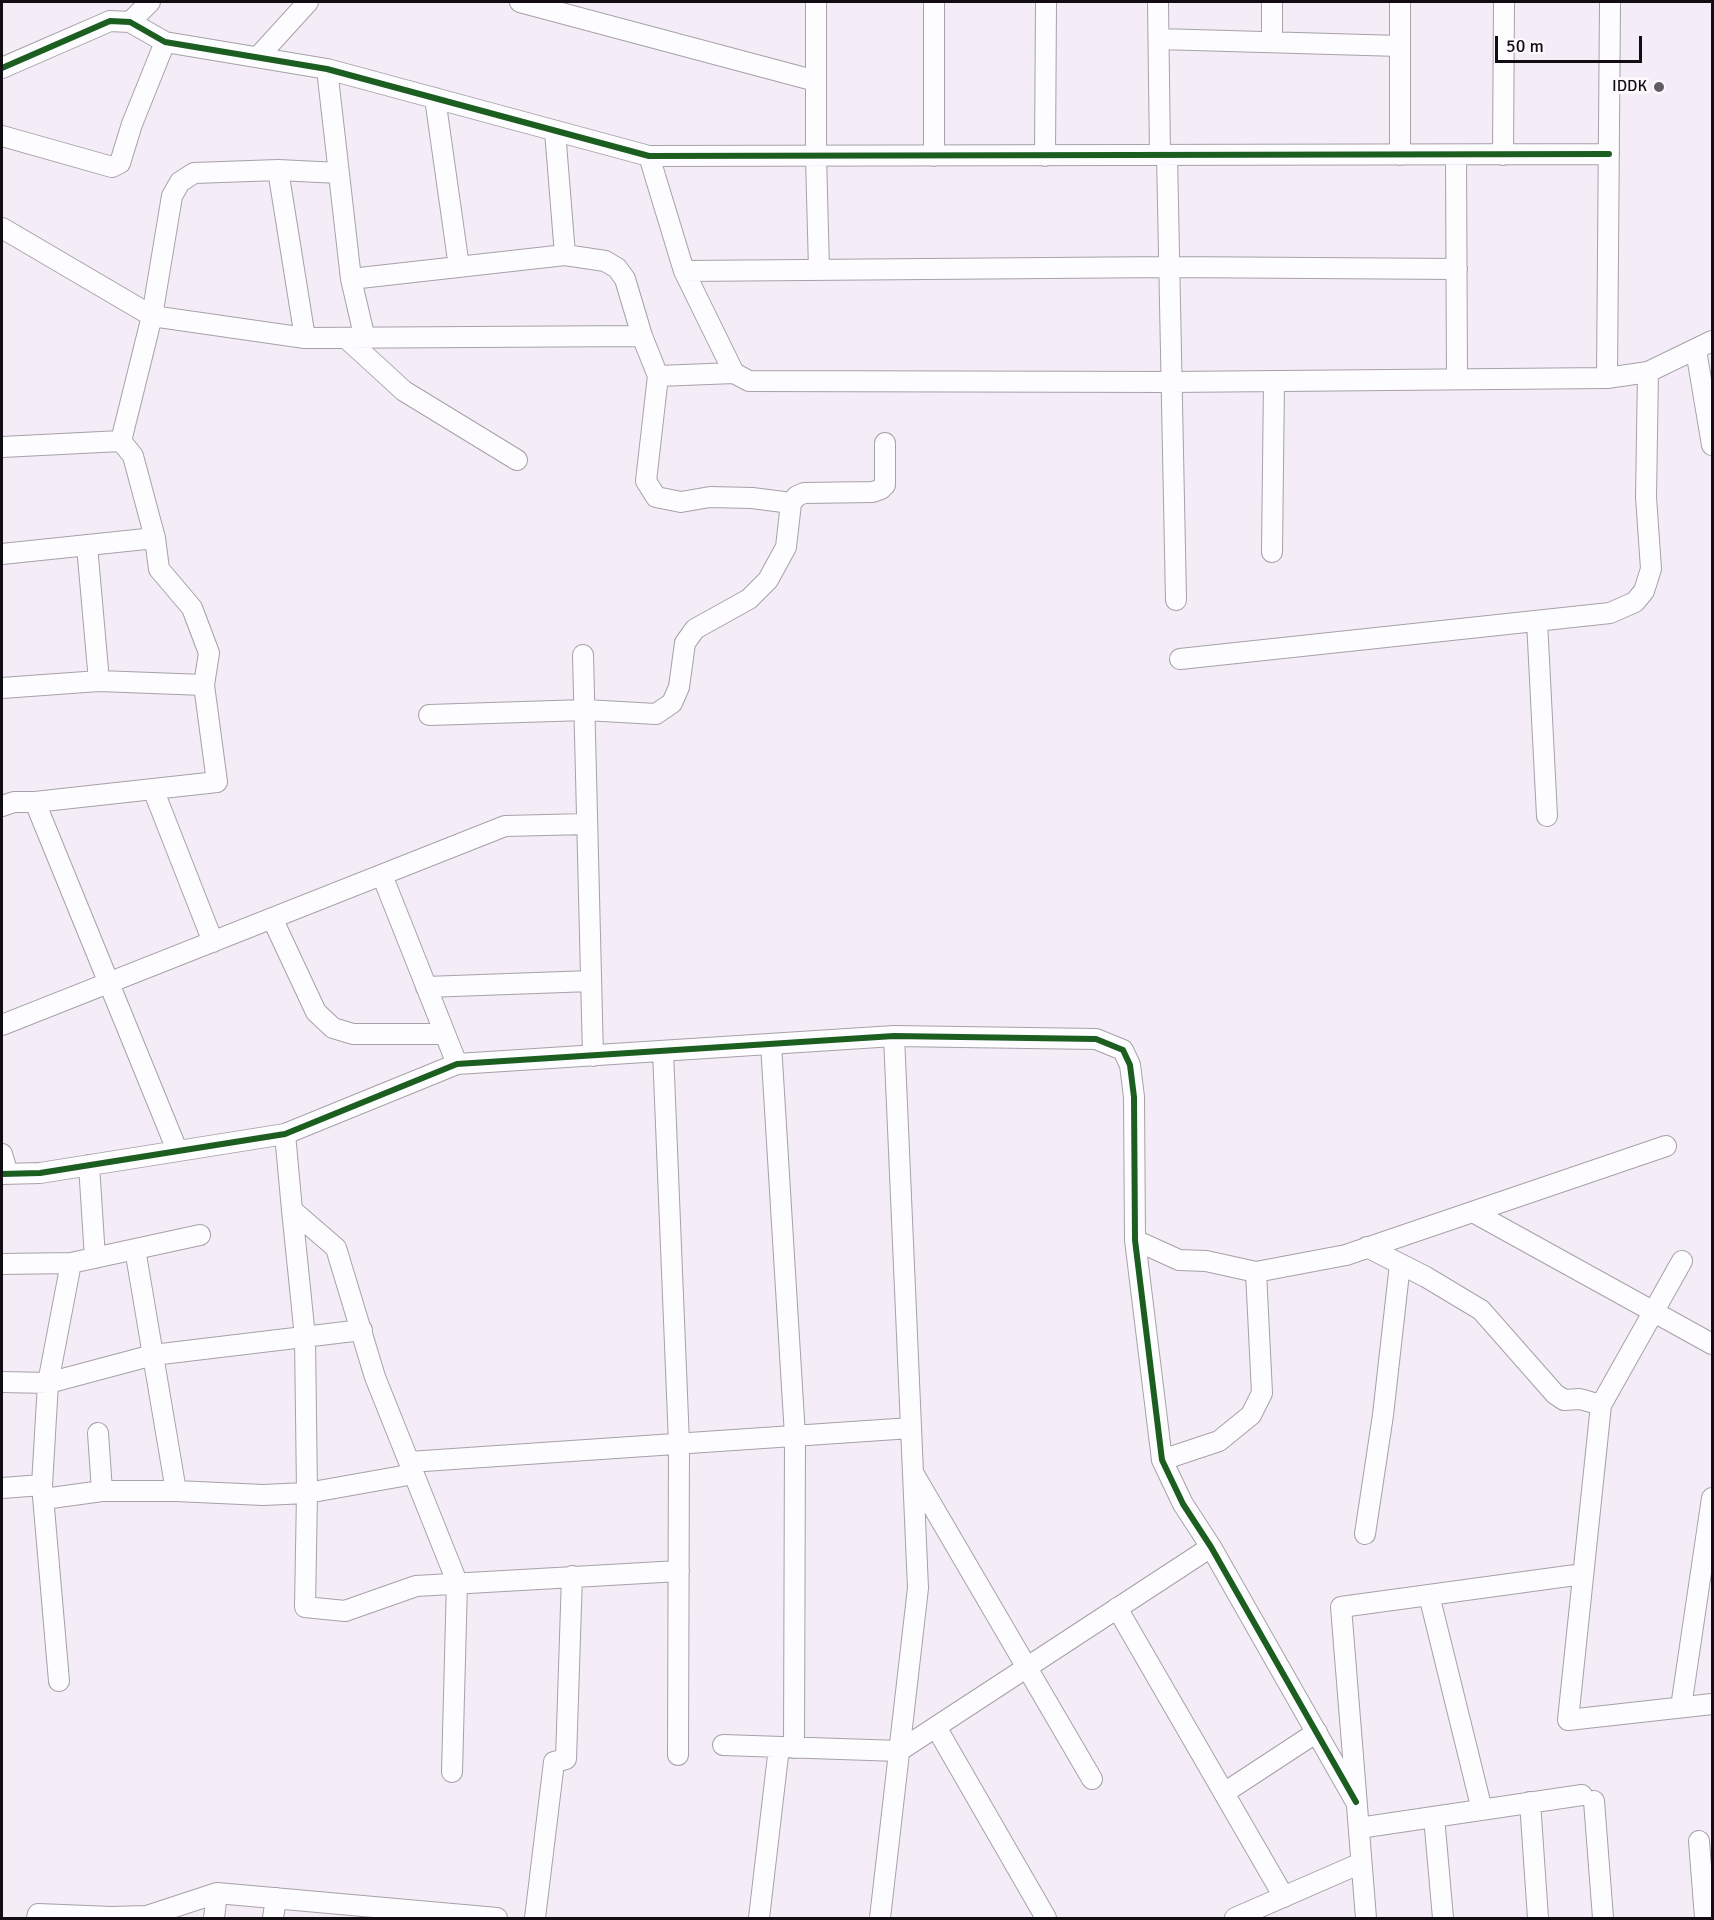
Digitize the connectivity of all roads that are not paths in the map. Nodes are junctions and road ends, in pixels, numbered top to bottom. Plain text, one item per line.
1 (150, 2) edge
2 (308, 2) edge
3 (520, 2) edge
4 (816, 2) edge
5 (934, 2) edge
6 (1046, 2) edge
7 (1158, 2) edge
8 (1272, 2) edge
9 (1400, 2) edge
10 (1504, 2) edge
11 (1610, 2) edge
12 (130, 22) junction
13 (1159, 39) junction
14 (165, 42) junction
15 (1272, 42) junction
16 (1400, 46) junction
17 (258, 57) junction
18 (2, 68) edge
19 (327, 69) junction
20 (816, 81) junction
21 (435, 98) junction
22 (555, 131) junction
23 (2, 136) edge
24 (1400, 154) junction
25 (1503, 154) junction
26 (1609, 154) junction
27 (1163, 155) junction
28 (1456, 155) junction
29 (649, 156) junction
30 (816, 156) junction
31 (934, 156) junction
32 (1045, 156) junction
33 (278, 171) junction
34 (339, 173) junction
35 (2, 228) edge
36 (565, 255) junction
37 (459, 267) junction
38 (1169, 267) junction
39 (1457, 269) junction
40 (819, 270) junction
41 (684, 271) junction
42 (351, 279) junction
43 (152, 316) junction
44 (642, 336) junction
45 (305, 338) junction
46 (355, 338) junction
47 (1704, 345) edge
48 (734, 372) junction
49 (1648, 372) junction
50 (658, 376) junction
51 (1607, 378) junction
52 (1457, 380) junction
53 (1274, 381) junction
54 (1172, 382) junction
55 (121, 441) junction
56 (885, 443) dead end
57 (1713, 445) edge
58 (2, 447) edge
59 (516, 460) dead end
60 (791, 502) junction
61 (155, 538) junction
62 (87, 546) junction
63 (1272, 552) dead end
64 (2, 554) edge
65 (1176, 600) dead end
66 (1538, 621) junction
67 (583, 655) dead end
68 (1180, 659) dead end
69 (99, 681) junction
70 (204, 685) junction
71 (2, 688) edge
72 (585, 710) junction
73 (429, 715) dead end
74 (153, 789) junction
75 (35, 802) junction
76 (2, 806) edge
77 (1547, 816) dead end
78 (587, 824) junction
79 (382, 875) junction
80 (272, 918) junction
81 (213, 942) junction
82 (591, 981) junction
83 (109, 983) junction
84 (426, 987) junction
85 (4, 1018) edge
86 (445, 1034) junction
87 (894, 1036) junction
88 (771, 1044) junction
89 (663, 1051) junction
90 (593, 1056) junction
91 (457, 1064) junction
92 (285, 1134) junction
93 (1666, 1146) dead end
94 (177, 1150) junction
95 (2, 1154) edge
96 (89, 1165) junction
97 (5, 1174) edge
98 (292, 1210) junction
99 (1473, 1212) junction
100 (200, 1235) dead end
101 (1135, 1240) junction
102 (1367, 1247) junction
103 (135, 1249) junction
104 (94, 1258) junction
105 (1682, 1261) dead end
106 (71, 1263) junction
107 (2, 1264) edge
108 (1400, 1264) junction
109 (1256, 1272) junction
110 (1654, 1311) junction
111 (362, 1330) junction
112 (305, 1337) junction
113 (1713, 1344) edge
114 (153, 1355) junction
115 (2, 1382) edge
116 (48, 1383) junction
117 (1601, 1405) junction
118 (911, 1428) junction
119 (98, 1433) dead end
120 (795, 1436) junction
121 (679, 1443) junction
122 (1162, 1460) junction
123 (411, 1468) junction
124 (912, 1472) junction
125 (2, 1488) edge
126 (102, 1491) junction
127 (176, 1491) junction
128 (43, 1492) junction
129 (307, 1493) junction
130 (1713, 1498) edge
131 (1365, 1534) dead end
132 (1211, 1547) junction
133 (679, 1571) junction
134 (1583, 1574) junction
135 (572, 1576) junction
136 (457, 1582) junction
137 (1705, 1591) edge
138 (1429, 1595) junction
139 (1117, 1608) junction
140 (1027, 1668) junction
141 (59, 1681) dead end
142 (1713, 1704) edge
143 (1681, 1707) junction
144 (936, 1727) junction
145 (1317, 1732) junction
146 (723, 1745) dead end
147 (786, 1747) junction
148 (899, 1751) junction
149 (678, 1755) dead end
150 (452, 1772) dead end
151 (1092, 1779) dead end
152 (1224, 1793) junction
153 (1356, 1802) junction
154 (1530, 1802) junction
155 (1482, 1810) junction
156 (1434, 1817) junction
157 (1359, 1828) junction
158 (1699, 1841) dead end
159 (1361, 1863) junction
160 (217, 1893) junction
161 (1284, 1897) junction
162 (276, 1898) junction
163 (38, 1918) edge
164 (214, 1918) edge
165 (273, 1918) edge
166 (497, 1918) edge
167 (535, 1918) edge
168 (759, 1918) edge
169 (880, 1918) edge
170 (1046, 1918) edge
171 (1236, 1918) edge
172 (1366, 1918) edge
173 (1443, 1918) edge
174 (1538, 1918) edge
175 (1603, 1918) edge
176 (1705, 1918) edge

1 - 12 street
2 - 17 street
3 - 20 street
4 - 20 street
5 - 31 street
6 - 32 street
7 - 13 street
8 - 15 street
9 - 16 street
10 - 25 street
11 - 26 street
12 - 14 street
12 - 18 street
13 - 15 street
13 - 27 street
14 - 17 street
14 - 23 street
15 - 16 street
16 - 24 street
17 - 19 street
19 - 21 street
19 - 34 street
20 - 30 street
21 - 22 street
21 - 37 street
22 - 29 street
22 - 36 street
24 - 27 street
24 - 28 street
25 - 26 street
25 - 28 street
26 - 51 street
27 - 32 street
27 - 38 street
28 - 39 street
29 - 30 street
29 - 41 street
30 - 31 street
30 - 40 street
31 - 32 street
33 - 34 street
33 - 43 street
33 - 45 street
34 - 42 street
35 - 43 street
36 - 37 street
36 - 44 street
37 - 42 street
38 - 39 street
38 - 40 street
38 - 54 street
39 - 52 street
40 - 41 street
41 - 48 street
42 - 46 street
43 - 45 street
43 - 55 street
44 - 46 street
44 - 50 street
45 - 46 street
46 - 59 street
47 - 49 street
47 - 57 street
48 - 50 street
48 - 54 street
49 - 51 street
49 - 66 street
50 - 60 street
51 - 52 street
52 - 53 street
53 - 54 street
53 - 63 street
54 - 65 street
55 - 58 street
55 - 61 street
56 - 60 street
60 - 72 street
61 - 62 street
61 - 70 street
62 - 64 street
62 - 69 street
66 - 68 street
66 - 77 street
67 - 72 street
69 - 70 street
69 - 71 street
70 - 74 street
72 - 73 street
72 - 78 street
74 - 75 street
74 - 81 street
75 - 76 street
75 - 83 street
78 - 79 street
78 - 82 street
79 - 80 street
79 - 84 street
80 - 81 street
80 - 86 street
81 - 83 street
82 - 84 street
82 - 90 street
83 - 85 street
83 - 94 street
84 - 86 street
86 - 91 street
87 - 88 street
87 - 101 street
87 - 118 street
88 - 89 street
88 - 120 street
89 - 90 street
89 - 121 street
90 - 91 street
91 - 92 street
92 - 94 street
92 - 98 street
93 - 99 street
94 - 96 street
95 - 97 street
96 - 97 street
96 - 104 street
98 - 111 street
98 - 112 street
99 - 102 street
99 - 110 street
100 - 103 street
101 - 109 street
101 - 122 street
102 - 108 street
102 - 109 street
103 - 104 street
103 - 114 street
104 - 106 street
105 - 110 street
106 - 107 street
106 - 116 street
108 - 117 street
108 - 131 street
109 - 122 street
110 - 113 street
110 - 117 street
111 - 112 street
111 - 123 street
112 - 114 street
112 - 129 street
114 - 116 street
114 - 127 street
115 - 116 street
116 - 128 street
117 - 134 street
118 - 120 street
118 - 124 street
119 - 126 street
120 - 121 street
120 - 147 street
121 - 123 street
121 - 133 street
122 - 132 street
123 - 129 street
123 - 136 street
124 - 140 street
124 - 148 street
125 - 128 street
126 - 127 street
126 - 128 street
127 - 129 street
128 - 141 street
129 - 136 street
130 - 137 street
132 - 139 street
132 - 145 street
133 - 135 street
133 - 149 street
134 - 138 street
134 - 143 street
135 - 136 street
135 - 167 street
136 - 150 street
137 - 143 street
138 - 153 street
138 - 155 street
139 - 140 street
139 - 152 street
140 - 144 street
140 - 151 street
142 - 143 street
144 - 148 street
144 - 170 street
145 - 152 street
145 - 153 street
146 - 147 street
147 - 148 street
147 - 168 street
148 - 169 street
152 - 161 street
153 - 157 street
154 - 155 street
154 - 174 street
154 - 175 street
155 - 156 street
156 - 157 street
156 - 173 street
157 - 159 street
158 - 176 street
159 - 161 street
159 - 172 street
160 - 162 street
160 - 163 street
160 - 164 street
161 - 171 street
162 - 165 street
162 - 166 street

